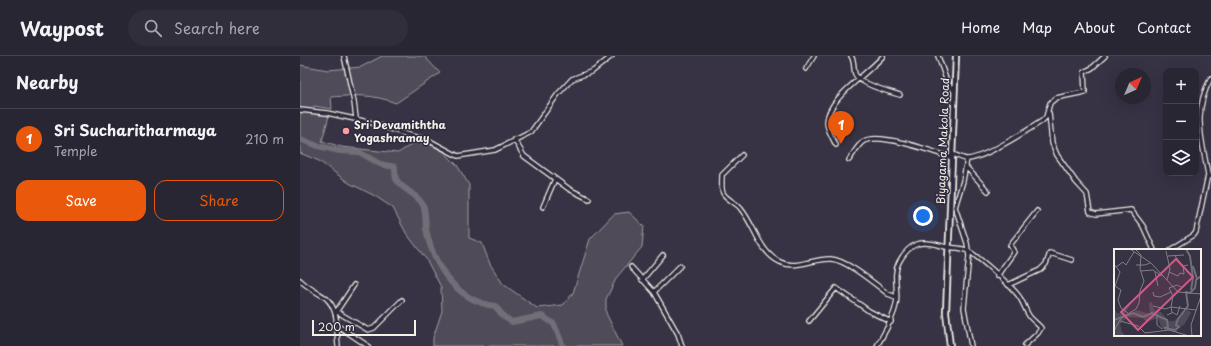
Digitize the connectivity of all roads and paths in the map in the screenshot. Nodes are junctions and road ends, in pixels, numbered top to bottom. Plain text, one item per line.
1 (344, 56) edge
2 (612, 56) edge
3 (814, 56) edge
4 (850, 56) edge
5 (883, 56) edge
6 (938, 56) edge
7 (956, 56) edge
8 (1105, 56) edge
9 (806, 68) dead end
10 (861, 78) junction
11 (1211, 78) edge
12 (954, 91) junction
13 (900, 95) dead end
14 (300, 110) edge
15 (1048, 111) junction
16 (356, 118) junction
17 (514, 139) junction
18 (836, 145) dead end
19 (742, 155) dead end
20 (952, 156) junction
21 (967, 159) junction
22 (849, 160) dead end
23 (966, 167) junction
24 (1209, 176) edge
25 (555, 178) junction
26 (988, 192) dead end
27 (589, 199) dead end
28 (950, 206) junction
29 (543, 207) dead end
30 (955, 207) junction
31 (1037, 212) dead end
32 (948, 248) junction
33 (1154, 249) edge
34 (1172, 249) edge
35 (968, 251) junction
36 (663, 255) dead end
37 (1072, 260) dead end
38 (680, 266) dead end
39 (631, 267) dead end
40 (997, 276) junction
41 (300, 280) edge
42 (642, 280) junction
43 (354, 285) dead end
44 (1008, 285) junction
45 (654, 292) junction
46 (896, 297) junction
47 (402, 300) dead end
48 (335, 311) junction
49 (809, 321) dead end
50 (891, 322) junction
51 (338, 326) junction
52 (1025, 345) dead end
53 (338, 346) edge
54 (368, 346) edge
55 (682, 346) edge
56 (877, 346) edge
57 (950, 346) edge
58 (971, 346) edge

1 - 16 street
2 - 17 street
3 - 9 street
4 - 10 street
5 - 10 street
6 - 12 street
7 - 12 main road, Biyagama Makola Road
8 - 15 street
10 - 13 street
10 - 18 street
11 - 24 street
12 - 20 main road, Biyagama Makola Road
14 - 16 street
15 - 21 street
15 - 33 street
16 - 17 street
17 - 25 street
19 - 46 street
20 - 21 street
20 - 22 street
20 - 28 main road, Biyagama Makola Road
21 - 23 street
23 - 26 street
23 - 30 street
24 - 34 street
25 - 27 street
25 - 29 street
28 - 30 street
28 - 32 main road, Biyagama Makola Road
30 - 35 street
31 - 40 street
32 - 35 street
32 - 46 street
32 - 57 main road, Biyagama Makola Road
35 - 40 street
35 - 58 street
36 - 42 street
37 - 44 street
38 - 45 street
39 - 42 street
40 - 44 street
41 - 48 street
42 - 45 street
43 - 48 street
44 - 52 street
45 - 55 street
46 - 50 street
47 - 48 street
48 - 51 street
49 - 50 street
50 - 56 street
51 - 53 street
51 - 54 street

